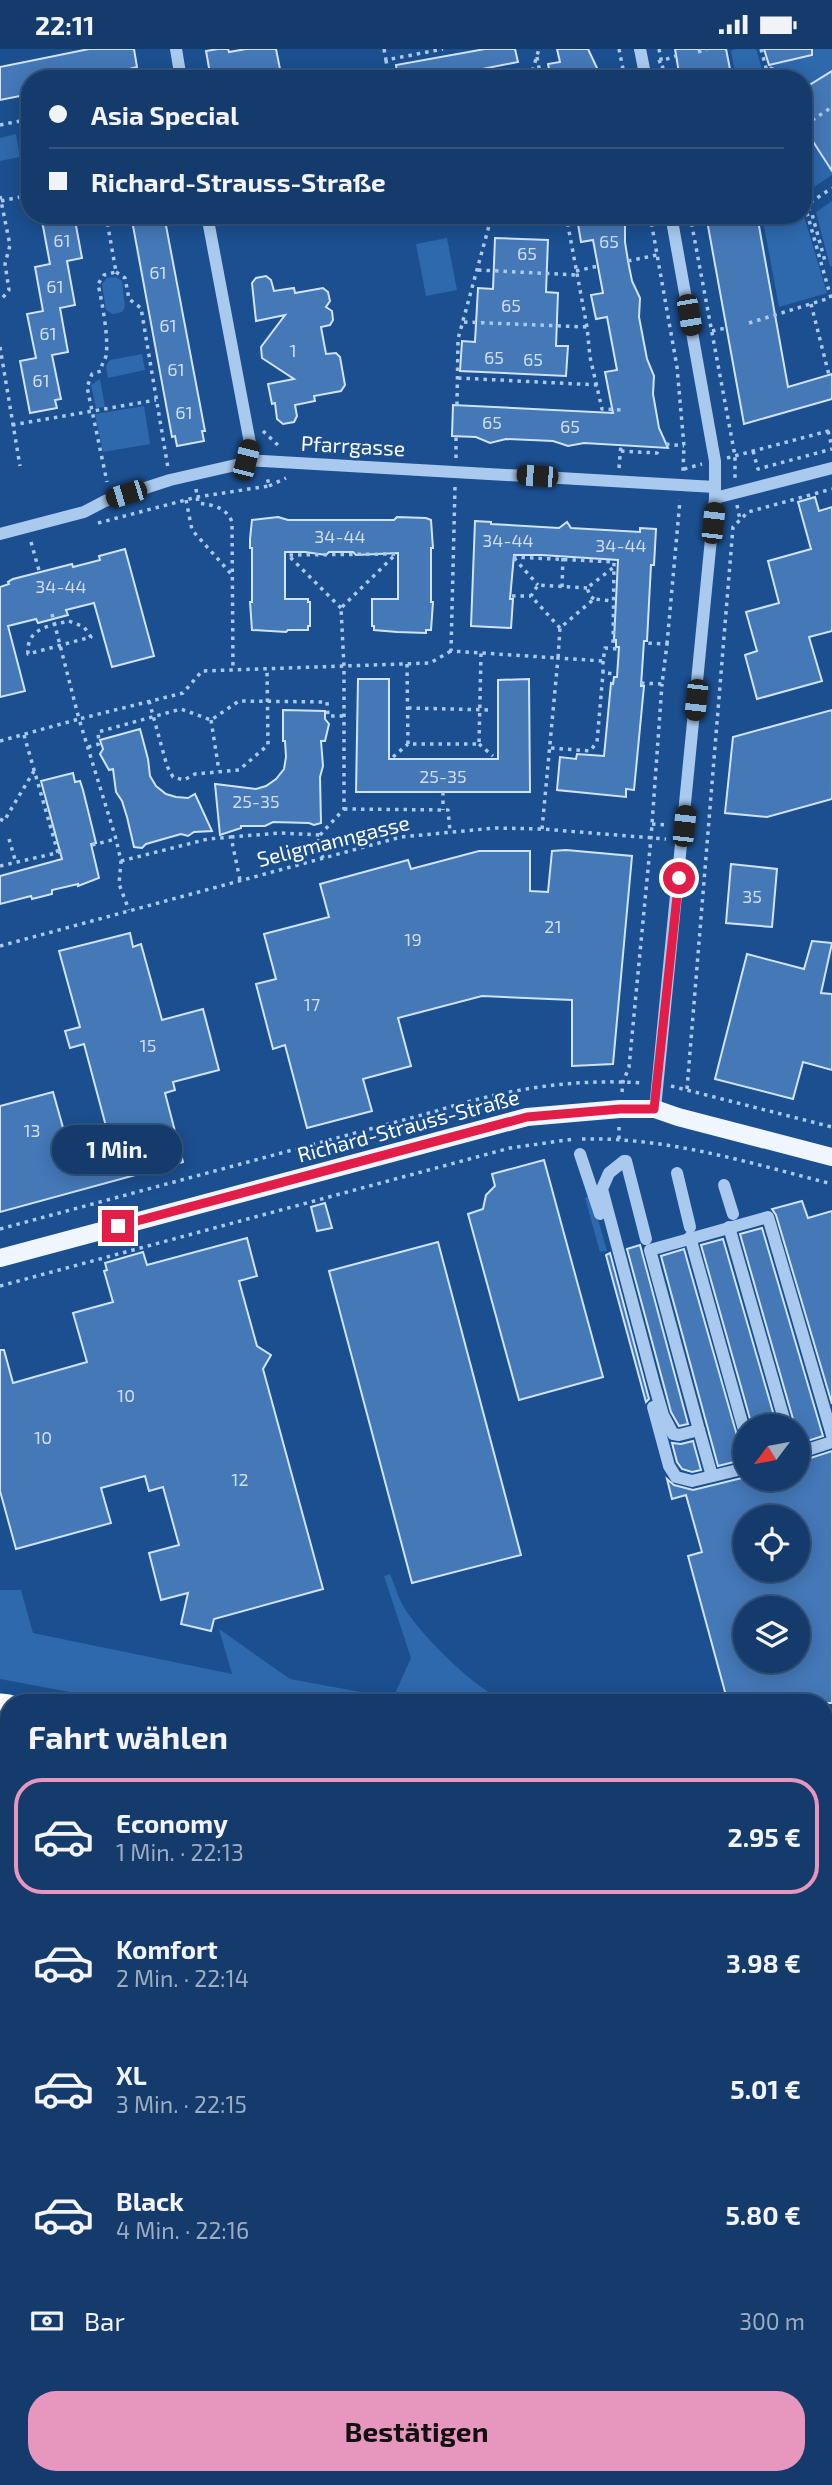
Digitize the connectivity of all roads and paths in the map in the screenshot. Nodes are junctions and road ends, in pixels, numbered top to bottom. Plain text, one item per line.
1 (176, 49) edge
2 (383, 49) edge
3 (443, 49) edge
4 (539, 49) edge
5 (619, 49) edge
6 (640, 49) edge
7 (659, 49) edge
8 (707, 49) edge
9 (761, 49) edge
10 (698, 52) dead end
11 (537, 55) junction
12 (676, 56) dead end
13 (386, 60) junction
14 (661, 61) junction
15 (773, 69) dead end
16 (180, 70) edge
17 (388, 70) edge
18 (533, 70) edge
19 (540, 70) edge
20 (623, 70) edge
21 (644, 70) edge
22 (649, 70) edge
23 (663, 70) edge
24 (768, 70) edge
25 (771, 70) edge
26 (832, 107) edge
27 (812, 120) edge
28 (21, 121) edge
29 (0, 125) edge
30 (832, 188) edge
31 (21, 196) edge
32 (0, 198) edge
33 (812, 199) edge
34 (812, 214) edge
35 (108, 224) edge
36 (209, 224) edge
37 (490, 224) edge
38 (568, 224) edge
39 (652, 224) edge
40 (673, 224) edge
41 (692, 224) edge
42 (810, 224) edge
43 (828, 260) dead end
44 (598, 266) dead end
45 (478, 270) junction
46 (116, 272) junction
47 (577, 273) junction
48 (831, 297) edge
49 (0, 301) edge
50 (811, 304) junction
51 (464, 322) junction
52 (748, 323) dead end
53 (587, 327) junction
54 (726, 328) dead end
55 (711, 331) junction
56 (693, 336) junction
57 (0, 347) edge
58 (832, 354) edge
59 (824, 356) junction
60 (829, 375) dead end
61 (458, 378) junction
62 (2, 379) edge
63 (598, 385) junction
64 (156, 400) junction
65 (457, 405) dead end
66 (92, 411) junction
67 (621, 414) dead end
68 (12, 425) junction
69 (830, 430) edge
70 (456, 436) dead end
71 (621, 444) dead end
72 (666, 444) dead end
73 (684, 446) junction
74 (659, 447) dead end
75 (832, 448) edge
76 (753, 451) junction
77 (735, 456) junction
78 (246, 460) junction
79 (265, 460) junction
80 (294, 461) junction
81 (715, 461) junction
82 (20, 466) dead end
83 (832, 468) edge
84 (684, 469) junction
85 (455, 471) junction
86 (193, 475) junction
87 (170, 480) junction
88 (107, 482) dead end
89 (681, 483) junction
90 (832, 489) edge
91 (715, 492) junction
92 (735, 493) junction
93 (197, 497) junction
94 (186, 499) junction
95 (740, 520) junction
96 (96, 524) dead end
97 (0, 534) edge
98 (21, 545) dead end
99 (563, 558) junction
100 (614, 566) junction
101 (40, 574) dead end
102 (233, 576) junction
103 (538, 585) junction
104 (562, 587) junction
105 (587, 588) junction
106 (512, 596) dead end
107 (531, 596) junction
108 (594, 599) junction
109 (613, 601) junction
110 (341, 608) junction
111 (52, 614) dead end
112 (55, 625) junction
113 (560, 628) junction
114 (644, 643) dead end
115 (667, 644) junction
116 (60, 645) junction
117 (613, 648) junction
118 (618, 649) dead end
119 (451, 651) junction
120 (481, 653) junction
121 (558, 658) junction
122 (603, 661) junction
123 (407, 664) junction
124 (344, 667) junction
125 (267, 669) junction
126 (233, 670) junction
127 (603, 673) junction
128 (617, 674) dead end
129 (641, 683) dead end
130 (662, 684) junction
131 (149, 701) junction
132 (268, 701) junction
133 (408, 708) junction
134 (493, 710) dead end
135 (480, 711) junction
136 (344, 716) junction
137 (153, 717) junction
138 (79, 719) junction
139 (211, 720) junction
140 (24, 735) junction
141 (0, 741) edge
142 (408, 744) junction
143 (480, 744) junction
144 (88, 747) junction
145 (550, 748) junction
146 (494, 756) dead end
147 (393, 757) dead end
148 (34, 771) junction
149 (219, 772) junction
150 (443, 792) dead end
151 (344, 809) junction
152 (443, 810) junction
153 (0, 819) edge
154 (652, 824) junction
155 (674, 825) dead end
156 (542, 829) junction
157 (450, 831) junction
158 (320, 835) junction
159 (231, 837) junction
160 (652, 838) junction
161 (9, 839) dead end
162 (116, 839) junction
163 (682, 841) junction
164 (92, 845) dead end
165 (65, 851) dead end
166 (58, 853) junction
167 (323, 858) junction
168 (121, 861) junction
169 (16, 863) junction
170 (0, 866) edge
171 (240, 880) junction
172 (129, 910) junction
173 (0, 946) edge
174 (623, 1081) junction
175 (657, 1084) junction
176 (687, 1089) junction
177 (654, 1109) junction
178 (832, 1127) edge
179 (580, 1154) dead end
180 (832, 1157) edge
181 (677, 1173) dead end
182 (832, 1184) edge
183 (724, 1185) dead end
184 (731, 1220) junction
185 (0, 1229) edge
186 (690, 1232) junction
187 (646, 1239) dead end
188 (0, 1258) edge
189 (0, 1286) edge
190 (740, 1414) edge
191 (783, 1414) edge
192 (699, 1430) junction
193 (832, 1435) edge
194 (832, 1443) edge
195 (810, 1449) edge
196 (733, 1471) edge
197 (712, 1476) junction

1 - 16 street
2 - 13 path
3 - 13 path
4 - 11 path
5 - 20 path
6 - 21 street
7 - 14 path
8 - 10 path
9 - 24 path
11 - 18 path
11 - 19 path
12 - 14 path
13 - 17 path
14 - 22 path
14 - 23 path
15 - 25 path
26 - 27 path
28 - 29 path
30 - 33 path
31 - 32 path
32 - 49 path
34 - 43 path
35 - 46 path
36 - 78 street
37 - 45 path
38 - 47 path
39 - 73 path
40 - 56 street
41 - 55 path
42 - 48 path
44 - 47 path
45 - 47 path
45 - 51 path
46 - 64 path
46 - 66 path
47 - 53 path
48 - 50 path
50 - 52 path
50 - 59 path
51 - 53 path
51 - 61 path
53 - 63 path
54 - 55 path
55 - 56 path
55 - 77 path
56 - 81 street
57 - 62 path
58 - 59 path
59 - 60 path
61 - 63 path
61 - 65 path
62 - 68 path
63 - 67 path
64 - 66 path
64 - 87 path
66 - 68 path
66 - 88 path
68 - 82 path
69 - 75 path
69 - 76 path
70 - 85 path
71 - 74 path
72 - 73 path
73 - 84 path
75 - 76 path
76 - 77 path
77 - 81 path
77 - 92 path
78 - 79 street, Pfarrgasse
78 - 86 street, Pfarrgasse
79 - 80 street, Pfarrgasse
79 - 80 path
79 - 93 path
80 - 85 street, Pfarrgasse
81 - 84 path
81 - 91 street
83 - 92 street, Pfarrgasse
84 - 89 path
85 - 89 street, Pfarrgasse
85 - 119 path
86 - 87 street, Pfarrgasse
86 - 93 path
87 - 97 street, Pfarrgasse
89 - 91 street, Pfarrgasse
89 - 115 path
90 - 95 path
91 - 92 street, Pfarrgasse
91 - 163 street
92 - 95 path
93 - 94 path
93 - 102 path
94 - 96 path
94 - 102 path
95 - 176 path
98 - 101 path
99 - 100 path
99 - 103 path
99 - 104 path
100 - 105 path
100 - 109 path
102 - 126 path
103 - 104 path
103 - 107 path
104 - 105 path
105 - 108 path
106 - 107 path
107 - 113 path
108 - 109 path
108 - 113 path
109 - 117 path
110 - 110 path
110 - 124 path
111 - 112 path
112 - 116 path
112 - 116 path
112 - 116 path
113 - 121 path
114 - 115 path
115 - 130 path
116 - 138 path
117 - 118 path
117 - 122 path
119 - 120 path
119 - 123 path
120 - 121 path
120 - 135 path
121 - 122 path
121 - 145 path
122 - 127 path
123 - 124 path
123 - 133 path
124 - 125 path
124 - 136 path
125 - 126 path
125 - 132 path
126 - 131 path
127 - 128 path
127 - 145 path
129 - 130 path
130 - 154 path
131 - 137 path
131 - 138 path
132 - 136 path
132 - 139 path
132 - 149 path
133 - 135 path
133 - 142 path
134 - 135 path
135 - 143 path
136 - 151 path
137 - 139 path
137 - 144 path
137 - 149 path
138 - 140 path
138 - 144 path
139 - 149 path
140 - 141 path
140 - 148 path
142 - 143 path
142 - 147 path
143 - 146 path
144 - 162 path
145 - 156 path
148 - 153 path
148 - 166 path
150 - 152 path
151 - 152 path
151 - 158 path
152 - 157 path
154 - 155 path
154 - 160 path
156 - 157 path, Seligmanngasse
156 - 160 path, Seligmanngasse
157 - 167 path, Seligmanngasse
158 - 159 path
158 - 167 path
159 - 168 path
159 - 171 path
160 - 163 path, Seligmanngasse
160 - 174 path
161 - 169 path
162 - 164 path
162 - 168 path
163 - 175 street
165 - 166 path
166 - 169 path
167 - 171 path, Seligmanngasse
168 - 172 path
169 - 170 path
171 - 172 path, Seligmanngasse
172 - 173 path, Seligmanngasse
174 - 175 path
174 - 185 path
175 - 176 path
175 - 177 street
176 - 178 path
177 - 180 main road, Richard-Strauss-Straße
177 - 188 main road, Richard-Strauss-Straße
179 - 197 street
181 - 186 street
182 - 189 path
183 - 184 street
184 - 186 street
184 - 191 street
184 - 193 street
186 - 190 street
186 - 192 street
187 - 192 street
192 - 197 street
194 - 195 street
196 - 197 street

